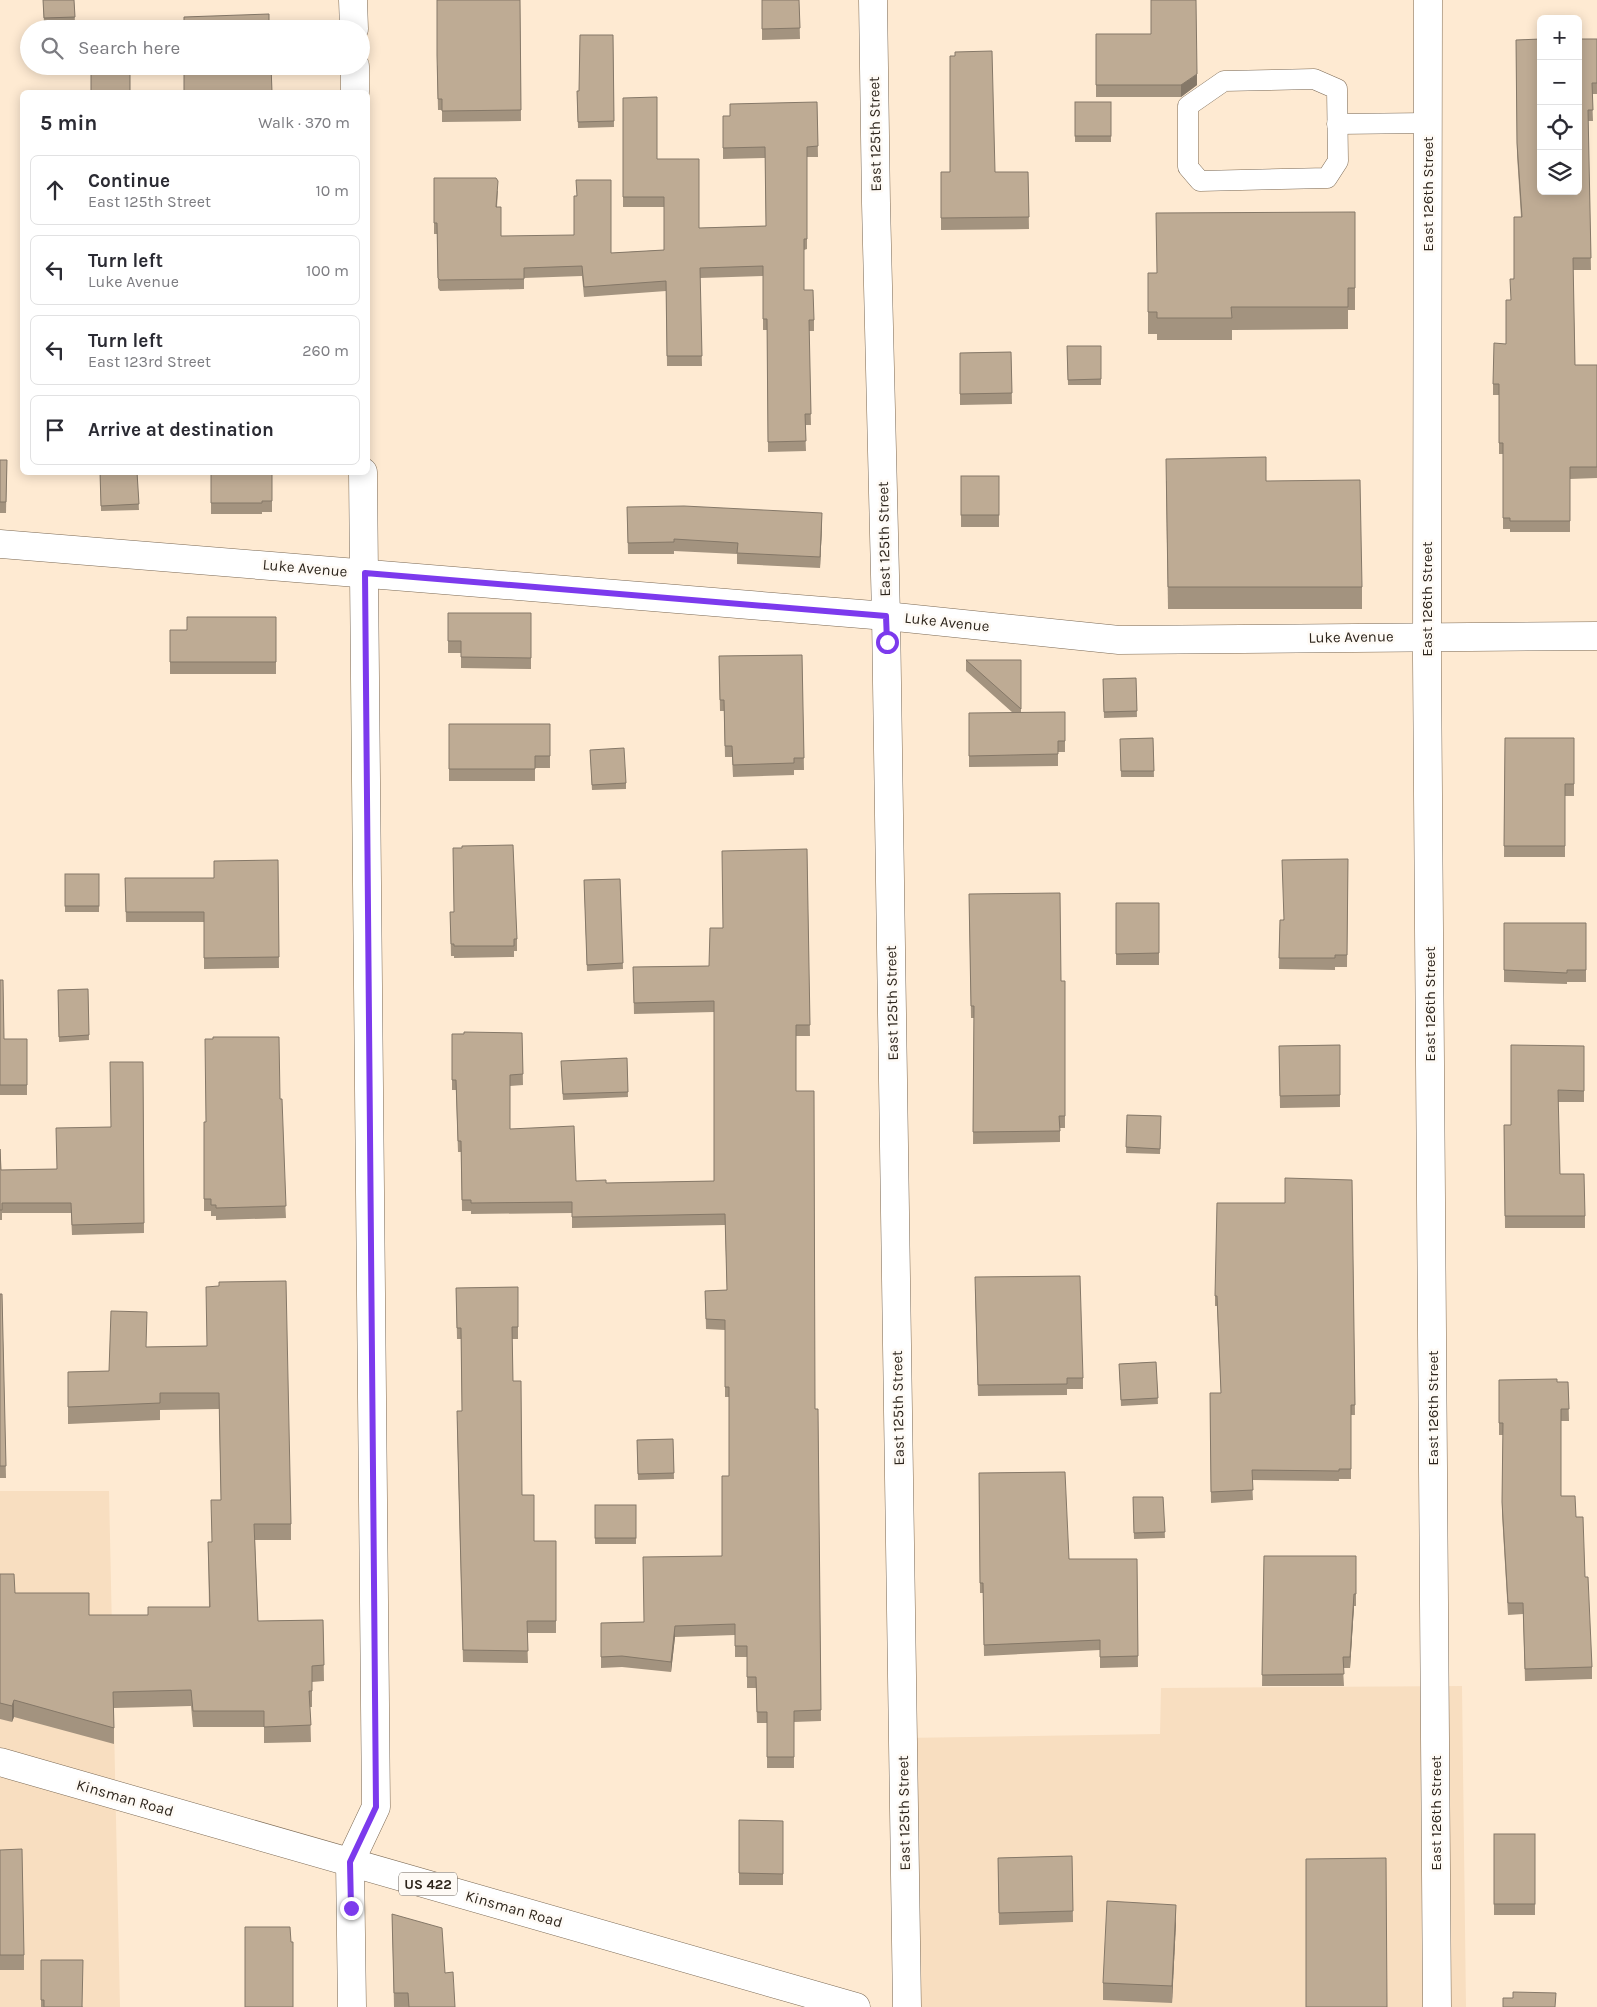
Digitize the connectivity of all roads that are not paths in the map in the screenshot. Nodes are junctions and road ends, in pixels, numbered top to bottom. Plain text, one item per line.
1 (353, 0) edge
2 (873, 0) edge
3 (1428, 0) edge
4 (354, 20) edge
5 (354, 75) edge
6 (355, 90) edge
7 (1428, 122) junction
8 (1337, 124) junction
9 (363, 475) edge
10 (0, 544) edge
11 (365, 573) junction
12 (886, 616) junction
13 (1427, 636) junction
14 (1597, 636) edge
15 (0, 1762) edge
16 (350, 1862) junction
17 (352, 2007) edge
18 (856, 2007) edge
19 (907, 2007) edge
20 (1437, 2007) edge

1 - 4 street
2 - 12 street, East 125th Street
3 - 7 street, East 126th Street
5 - 6 street
7 - 8 lane
7 - 13 street, East 126th Street
8 - 8 lane
9 - 11 street
10 - 11 street, Luke Avenue
11 - 12 street, Luke Avenue
11 - 16 street
12 - 13 street, Luke Avenue
12 - 19 street, East 125th Street
13 - 14 street, Luke Avenue
13 - 20 street, East 126th Street
15 - 16 street, Kinsman Road / US 422
16 - 17 street
16 - 18 street, Kinsman Road / US 422

